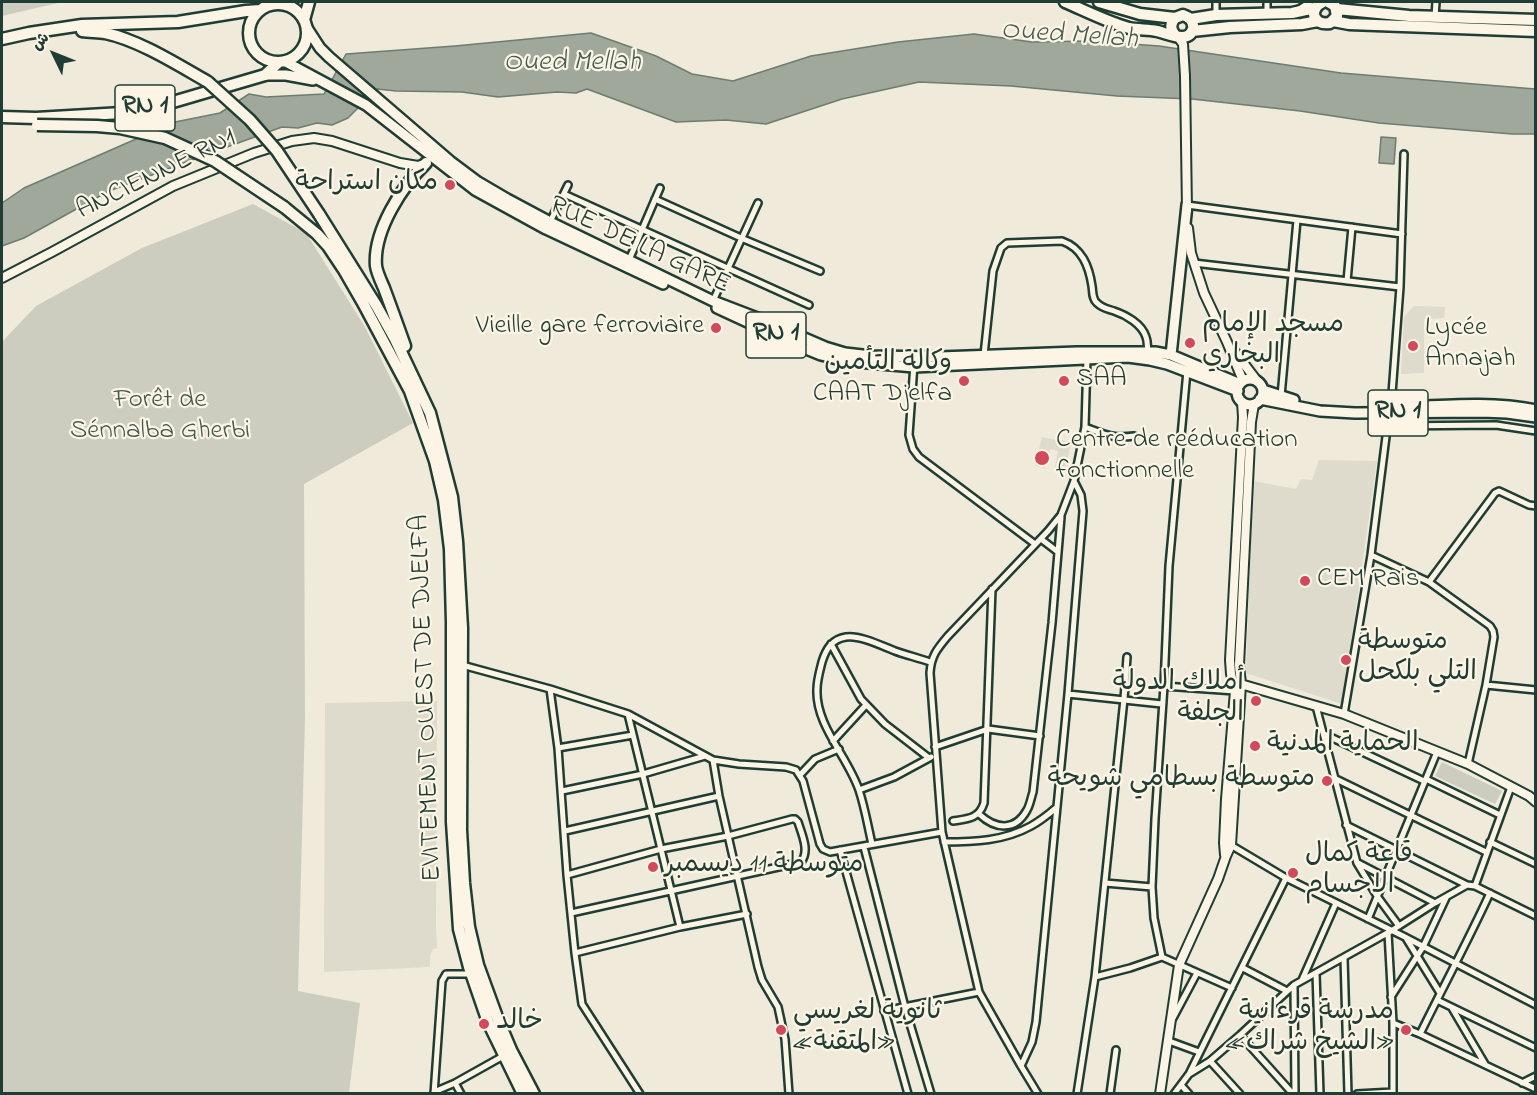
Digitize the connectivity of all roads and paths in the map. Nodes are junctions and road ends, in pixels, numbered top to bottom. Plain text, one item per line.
1 (309, 2) edge
2 (1065, 2) edge
3 (1100, 2) edge
4 (1216, 2) edge
5 (1268, 2) edge
6 (1328, 2) edge
7 (1436, 2) edge
8 (1316, 4) edge
9 (267, 6) edge
10 (1342, 7) edge
11 (1216, 15) junction
12 (1267, 15) junction
13 (1435, 17) junction
14 (1175, 18) junction
15 (1191, 19) junction
16 (1536, 20) edge
17 (1318, 21) junction
18 (1333, 21) junction
19 (305, 24) junction
20 (61, 28) junction
21 (1536, 31) edge
22 (1183, 37) junction
23 (2, 39) edge
24 (282, 62) junction
25 (265, 75) junction
26 (320, 80) junction
27 (2, 117) edge
28 (2, 122) edge
29 (1404, 154) dead end
30 (432, 157) junction
31 (568, 185) dead end
32 (660, 188) dead end
33 (564, 194) junction
34 (655, 199) junction
35 (758, 203) dead end
36 (1187, 205) junction
37 (1298, 220) junction
38 (550, 222) junction
39 (1352, 227) junction
40 (641, 230) junction
41 (1402, 234) junction
42 (741, 238) junction
43 (629, 260) junction
44 (1194, 263) junction
45 (727, 267) junction
46 (820, 272) dead end
47 (1292, 274) junction
48 (2, 278) edge
49 (1347, 281) junction
50 (1400, 287) junction
51 (713, 301) junction
52 (809, 305) dead end
53 (1227, 342) junction
54 (1148, 352) junction
55 (984, 355) junction
56 (1086, 355) junction
57 (1171, 355) junction
58 (914, 357) junction
59 (914, 367) junction
60 (1187, 371) junction
61 (1257, 381) junction
62 (1240, 386) junction
63 (1281, 396) junction
64 (1259, 398) junction
65 (1242, 402) junction
66 (1390, 410) junction
67 (1536, 410) edge
68 (430, 413) junction
69 (1536, 417) edge
70 (1388, 426) junction
71 (1085, 427) junction
72 (1536, 431) edge
73 (1134, 436) dead end
74 (1074, 481) junction
75 (1536, 506) edge
76 (1061, 515) junction
77 (1041, 539) junction
78 (1035, 544) junction
79 (1058, 552) junction
80 (1371, 555) junction
81 (1429, 582) junction
82 (992, 589) junction
83 (831, 644) junction
84 (1127, 657) dead end
85 (930, 662) junction
86 (457, 664) junction
87 (1164, 686) junction
88 (1236, 686) junction
89 (1486, 686) junction
90 (550, 689) junction
91 (1536, 690) edge
92 (1068, 694) junction
93 (1124, 699) junction
94 (1162, 704) junction
95 (866, 705) junction
96 (1316, 705) junction
97 (628, 714) junction
98 (1344, 714) junction
99 (988, 729) junction
100 (1323, 734) junction
101 (633, 735) junction
102 (1040, 736) junction
103 (834, 741) junction
104 (558, 748) junction
105 (839, 749) junction
106 (935, 751) junction
107 (1437, 752) junction
108 (705, 756) junction
109 (929, 758) junction
110 (712, 760) junction
111 (1468, 764) junction
112 (643, 774) junction
113 (800, 775) junction
114 (1334, 778) junction
115 (1425, 780) junction
116 (1511, 787) junction
117 (562, 790) junction
118 (859, 790) junction
119 (719, 796) junction
120 (1532, 796) edge
121 (1536, 802) edge
122 (1057, 807) junction
123 (652, 812) junction
124 (979, 814) junction
125 (1500, 814) junction
126 (1410, 816) junction
127 (952, 821) dead end
128 (1346, 825) junction
129 (565, 831) junction
130 (942, 832) junction
131 (728, 836) junction
132 (944, 842) junction
133 (1490, 842) junction
134 (872, 844) junction
135 (1228, 844) junction
136 (864, 847) junction
137 (661, 849) junction
138 (840, 850) junction
139 (1397, 851) junction
140 (1486, 852) junction
141 (1357, 862) junction
142 (1536, 864) edge
143 (567, 875) junction
144 (738, 877) junction
145 (1384, 877) junction
146 (1286, 879) junction
147 (1105, 883) junction
148 (1467, 885) junction
149 (1474, 886) junction
150 (1152, 887) junction
151 (671, 891) junction
152 (1490, 893) junction
153 (1377, 896) junction
154 (1447, 896) junction
155 (1336, 903) junction
156 (1435, 903) junction
157 (571, 914) junction
158 (747, 914) junction
159 (1536, 916) edge
160 (1368, 919) junction
161 (1399, 926) junction
162 (680, 927) junction
163 (1390, 932) junction
164 (1405, 937) junction
165 (1423, 946) junction
166 (575, 953) junction
167 (1417, 956) junction
168 (1162, 957) junction
169 (1344, 958) junction
170 (1456, 964) junction
171 (1179, 965) junction
172 (1243, 968) junction
173 (1197, 973) junction
174 (1316, 973) junction
175 (471, 974) junction
176 (1095, 978) junction
177 (1302, 980) junction
178 (1294, 985) junction
179 (1232, 988) junction
180 (1287, 991) junction
181 (979, 992) junction
182 (1440, 993) junction
183 (1391, 997) junction
184 (1437, 1000) junction
185 (1536, 1005) edge
186 (905, 1007) junction
187 (1452, 1007) junction
188 (884, 1011) junction
189 (1171, 1022) junction
190 (1393, 1023) junction
191 (1420, 1034) junction
192 (1240, 1035) junction
193 (1169, 1041) junction
194 (1536, 1048) edge
195 (1116, 1050) dead end
196 (1199, 1052) junction
197 (505, 1055) junction
198 (1210, 1061) junction
199 (1021, 1066) junction
200 (1486, 1066) junction
201 (1189, 1074) junction
202 (1536, 1076) edge
203 (455, 1083) junction
204 (1522, 1083) junction
205 (1181, 1085) junction
206 (1536, 1089) edge
207 (434, 1093) edge
208 (1393, 1093) edge
209 (460, 1094) edge
210 (523, 1094) edge
211 (534, 1094) edge
212 (640, 1094) edge
213 (789, 1094) edge
214 (908, 1094) edge
215 (931, 1094) edge
216 (1038, 1094) edge
217 (1077, 1094) edge
218 (1110, 1094) edge
219 (1160, 1094) edge
220 (1174, 1094) edge
221 (1189, 1094) edge
222 (1240, 1094) edge
223 (1294, 1094) edge
224 (1320, 1094) edge
225 (1348, 1094) edge
226 (1357, 1094) edge

1 - 19 highway
2 - 22 highway
3 - 14 highway
4 - 11 street
5 - 12 street
6 - 10 highway
7 - 13 street
8 - 12 highway
8 - 17 highway
9 - 19 highway
9 - 20 highway
9 - 24 highway
10 - 13 highway
10 - 18 highway
11 - 12 highway
11 - 15 highway
13 - 16 highway
14 - 15 highway
14 - 22 highway
15 - 22 highway
17 - 18 highway
17 - 22 highway
18 - 21 highway
19 - 24 highway
19 - 30 main road, RUE DE LA GARE / RN 1
20 - 23 highway
20 - 68 highway, bridge
22 - 36 main road
24 - 25 highway, RN 1
24 - 26 main road, RN 1
25 - 26 main road
25 - 27 highway, RN 1
26 - 30 main road, RUE DE LA GARE / RN 1
28 - 86 highway, EVITEMENT OUEST DE DJELFA, bridge
29 - 41 street
30 - 38 main road, RUE DE LA GARE / RN 1
30 - 48 main road, ANCIENNE RN1
30 - 59 main road, RUE DE LA GARE / RN 1
30 - 68 highway
31 - 33 street
32 - 34 street
33 - 38 street
33 - 40 street
34 - 40 street
34 - 42 street
35 - 42 street
36 - 37 street
36 - 44 main road
36 - 57 main road
37 - 39 street
37 - 47 street
38 - 43 main road, RUE DE LA GARE / RN 1
39 - 41 street
39 - 49 street
40 - 43 street
40 - 45 street
41 - 50 street
42 - 45 street
42 - 46 street
43 - 51 main road, RUE DE LA GARE / RN 1
44 - 47 street
44 - 53 main road
45 - 51 street
45 - 52 street
47 - 49 street
47 - 63 street
49 - 50 street
50 - 66 street
51 - 58 main road, RUE DE LA GARE / RN 1
53 - 61 main road
53 - 62 main road
54 - 55 street
54 - 56 main road, RUE DE LA GARE / RN 1
54 - 57 main road, RUE DE LA GARE / RN 1
55 - 56 main road, RUE DE LA GARE / RN 1
55 - 58 main road, RUE DE LA GARE / RN 1
56 - 59 main road, RUE DE LA GARE / RN 1
56 - 60 main road, RUE DE LA GARE / RN 1
56 - 71 street
57 - 62 main road, RUE DE LA GARE / RN 1
58 - 59 street
59 - 78 street
60 - 62 main road, RUE DE LA GARE / RN 1
60 - 87 street
61 - 62 main road
61 - 64 main road
62 - 65 main road
63 - 64 main road, RN 1
63 - 66 main road, RN 1
64 - 65 main road
64 - 66 main road, RN 1
64 - 88 main road
65 - 88 main road
66 - 67 main road, RN 1
66 - 69 main road, RN 1
66 - 70 street
68 - 86 highway
70 - 72 street
70 - 80 street
71 - 73 street
71 - 74 street
74 - 76 street
74 - 92 street
75 - 81 street
76 - 77 street
76 - 79 street
77 - 78 street
77 - 79 street
78 - 82 street
79 - 102 street
80 - 81 street
80 - 98 street
81 - 89 street
82 - 85 street
82 - 99 street
83 - 85 street
83 - 95 street
83 - 103 street
84 - 93 street
85 - 106 street
86 - 90 street
86 - 175 highway, EVITEMENT OUEST DE DJELFA
86 - 211 highway, EVITEMENT OUEST DE DJELFA
87 - 88 street
87 - 94 street
88 - 96 main road
88 - 135 main road
89 - 91 street
89 - 111 street
90 - 97 street
90 - 104 street
92 - 93 street
92 - 122 street
93 - 94 street
93 - 147 street
94 - 150 street
95 - 103 street
95 - 109 street
96 - 98 main road
96 - 100 street
97 - 101 street
97 - 108 street
98 - 107 main road
99 - 102 street
99 - 106 street
99 - 124 street
100 - 114 street
100 - 115 street
101 - 104 street
101 - 112 street
102 - 124 street
103 - 105 street
104 - 117 street
105 - 113 street
105 - 118 street
106 - 109 street
106 - 130 street
107 - 111 main road
107 - 115 street
108 - 110 street
108 - 112 street
109 - 118 street
110 - 113 street
110 - 119 street
111 - 116 main road
112 - 117 street
112 - 123 street
113 - 138 street
114 - 126 street
114 - 128 street
115 - 125 street
115 - 126 street
116 - 120 main road
116 - 125 street
117 - 129 street
118 - 134 street
119 - 123 street
119 - 131 street
120 - 121 main road
122 - 132 street
122 - 199 street
123 - 129 street
123 - 137 street
124 - 127 street
125 - 133 street
126 - 139 street
126 - 140 street
128 - 139 street
128 - 141 street
129 - 143 street
130 - 132 street
130 - 134 street
131 - 137 street
131 - 144 street
131 - 144 street
132 - 181 street
133 - 140 street
133 - 142 street
134 - 136 street
135 - 146 street
135 - 171 main road
136 - 138 street
136 - 186 street
137 - 143 street
137 - 151 street
138 - 188 street
139 - 145 street
139 - 148 street
140 - 149 street
141 - 145 street
141 - 153 street
143 - 157 street
144 - 151 street
144 - 158 street
145 - 153 street
145 - 156 street
146 - 155 street
146 - 172 street
147 - 150 street
147 - 176 street
148 - 149 street
148 - 154 street
149 - 152 street
150 - 168 street
151 - 157 street
151 - 162 street
152 - 159 street
152 - 170 street
153 - 160 street
153 - 161 street
154 - 156 street
154 - 165 street
155 - 160 street
155 - 177 street
156 - 161 street
157 - 166 street
158 - 162 street
158 - 213 street
160 - 163 street
161 - 163 street
162 - 166 street
163 - 164 street
163 - 169 street
163 - 183 street
164 - 165 street
164 - 167 street
165 - 167 street
165 - 170 street
166 - 212 street
167 - 182 street
167 - 183 street
168 - 171 street
168 - 176 street
169 - 174 street
169 - 225 street
170 - 182 street
170 - 185 street
171 - 173 street
171 - 189 main road
172 - 179 street
172 - 180 street
173 - 179 street
173 - 189 street
174 - 177 street
174 - 224 street
175 - 197 highway, EVITEMENT OUEST DE DJELFA
175 - 207 street
176 - 217 street
177 - 178 street
178 - 180 street
178 - 223 street
179 - 196 street
180 - 192 street
181 - 186 street
181 - 199 street
182 - 184 street
183 - 190 street
184 - 187 street
184 - 191 street
186 - 188 street
186 - 215 street
187 - 194 street
187 - 200 street
188 - 214 street
189 - 193 main road
190 - 191 street
190 - 208 street
191 - 200 street
192 - 198 street
192 - 223 street
193 - 196 street
193 - 219 main road
195 - 218 street
196 - 201 street
197 - 203 street
197 - 210 highway, EVITEMENT OUEST DE DJELFA
198 - 201 street
198 - 222 street
199 - 216 street
200 - 204 street
201 - 205 street
202 - 204 street
203 - 207 street
203 - 209 street
204 - 206 street
205 - 220 street
205 - 221 street
208 - 226 street

